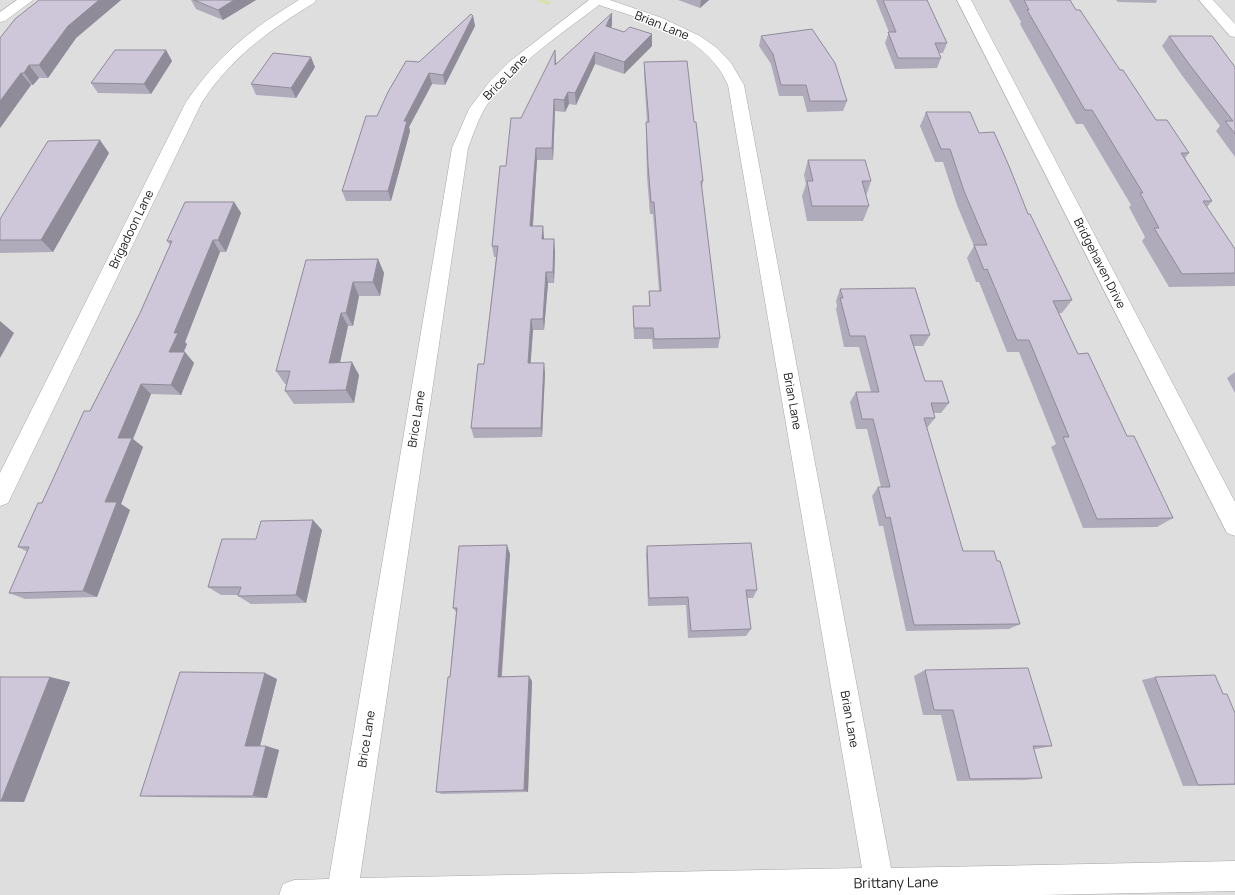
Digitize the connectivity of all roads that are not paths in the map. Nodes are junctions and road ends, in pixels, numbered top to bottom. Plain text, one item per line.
1 (26, 0) edge
2 (309, 0) edge
3 (597, 0) edge
4 (964, 0) edge
5 (1206, 0) edge
6 (0, 18) edge
7 (1235, 33) edge
8 (0, 496) edge
9 (1235, 525) edge
10 (1235, 876) edge
11 (879, 882) junction
12 (342, 894) edge
13 (294, 895) edge

1 - 6 street
2 - 8 street, Brigadoon Lane
3 - 11 street, Brian Lane
3 - 12 street, Brice Lane
4 - 9 street, Bridgehaven Drive
5 - 7 street
10 - 11 street, Brittany Lane
11 - 12 street, Brittany Lane
12 - 13 street, Brittany Lane

